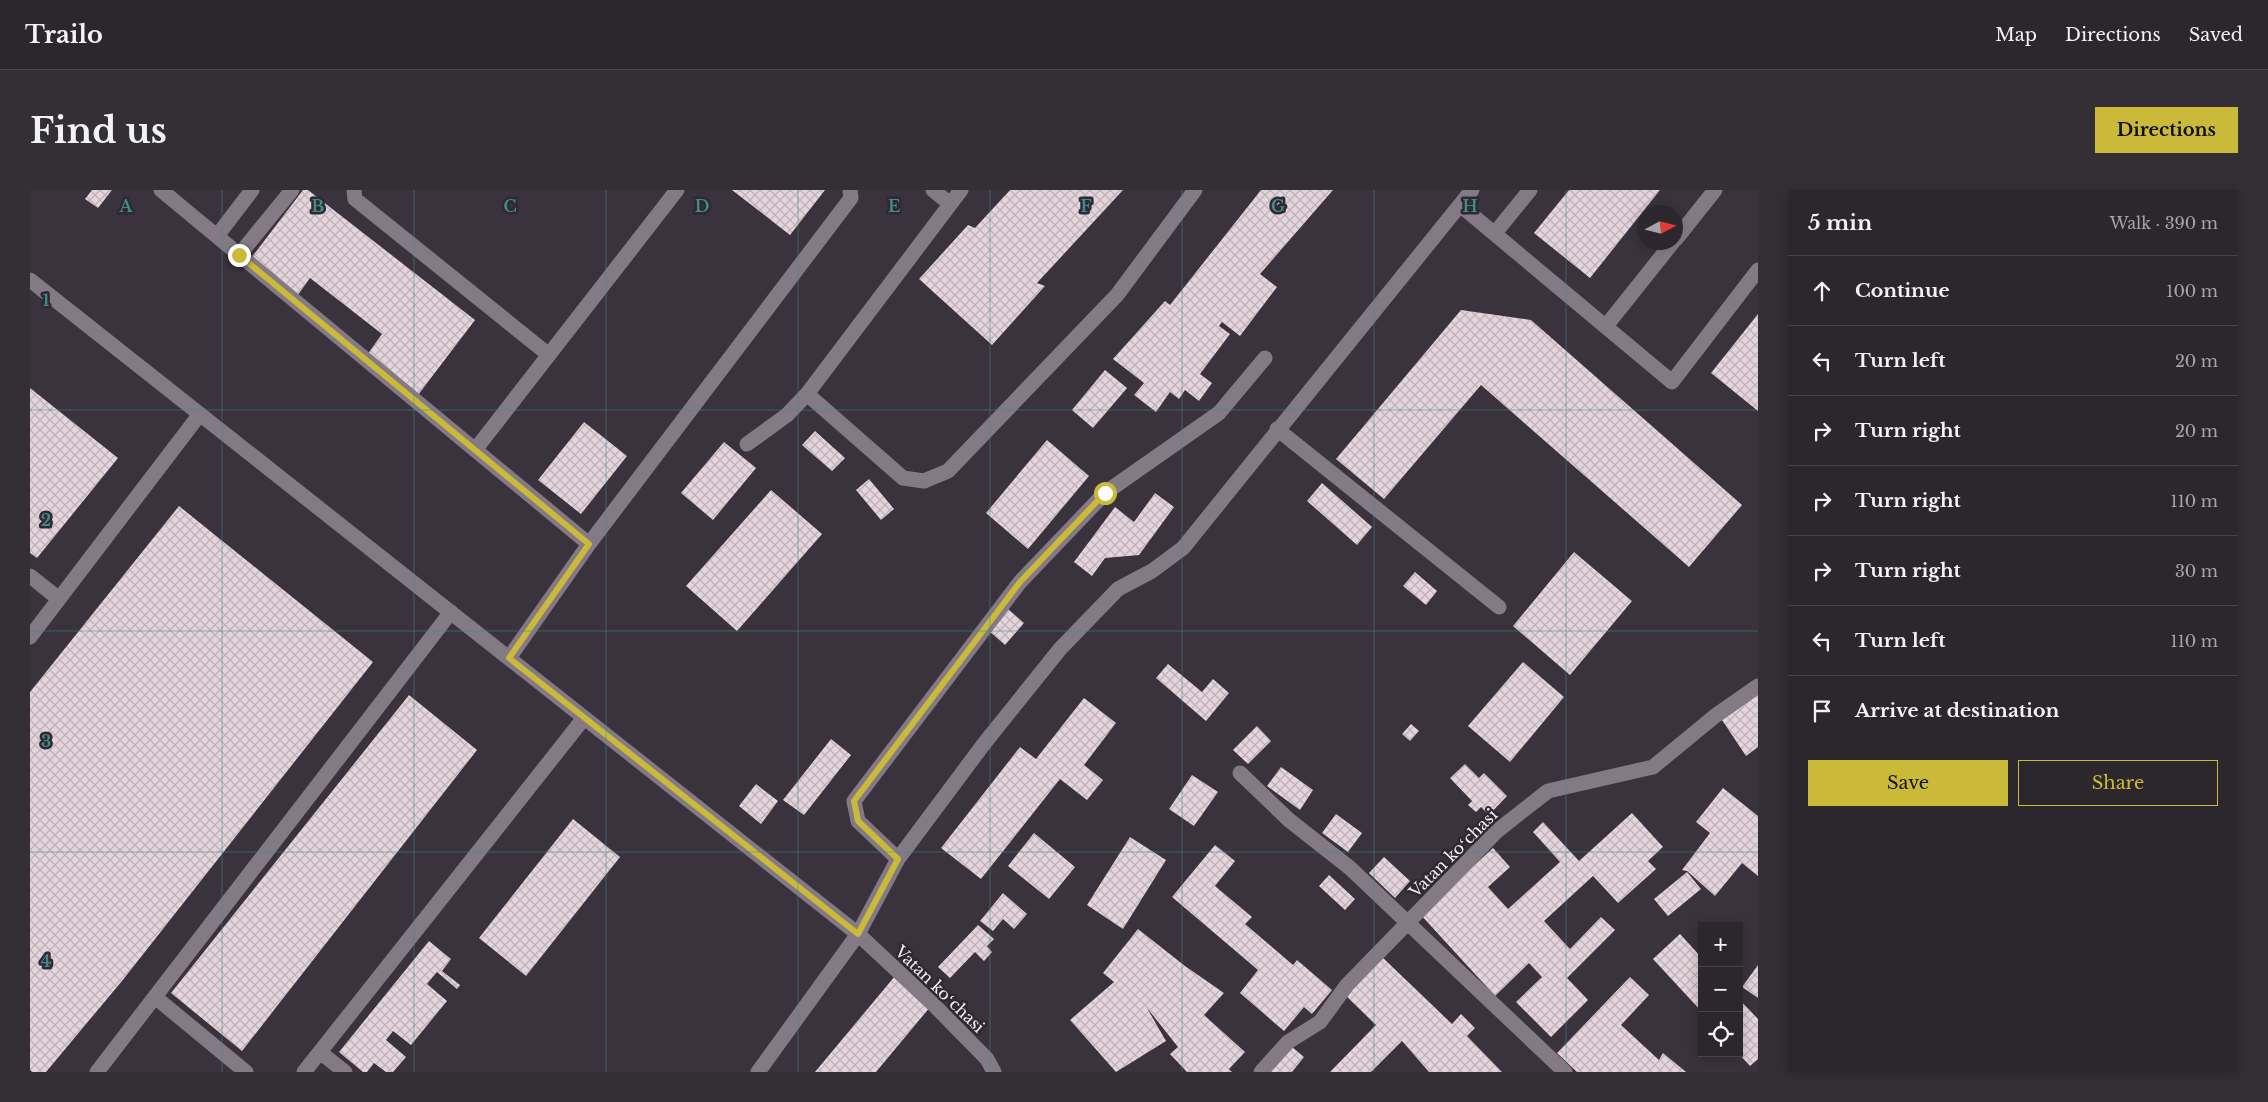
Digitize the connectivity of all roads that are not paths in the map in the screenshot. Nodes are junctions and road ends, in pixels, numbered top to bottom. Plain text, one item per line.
1 (161, 190) edge
2 (252, 190) edge
3 (292, 190) edge
4 (354, 190) edge
5 (677, 190) edge
6 (850, 190) edge
7 (933, 190) edge
8 (961, 190) edge
9 (1195, 190) edge
10 (1472, 190) edge
11 (1530, 190) edge
12 (1715, 190) edge
13 (950, 204) junction
14 (1460, 204) junction
15 (1683, 230) edge
16 (1496, 233) junction
17 (217, 236) junction
18 (1667, 250) edge
19 (239, 255) junction
20 (1758, 270) edge
21 (30, 280) edge
22 (1606, 326) junction
23 (549, 354) junction
24 (1266, 358) dead end
25 (807, 394) junction
26 (200, 414) junction
27 (1277, 429) junction
28 (747, 444) dead end
29 (475, 450) junction
30 (589, 544) junction
31 (30, 576) edge
32 (59, 599) junction
33 (1500, 607) dead end
34 (451, 612) junction
35 (30, 637) edge
36 (509, 658) junction
37 (1758, 686) edge
38 (584, 718) junction
39 (1240, 773) dead end
40 (898, 859) junction
41 (1409, 923) junction
42 (858, 934) junction
43 (155, 997) junction
44 (320, 1052) junction
45 (97, 1072) edge
46 (246, 1072) edge
47 (304, 1072) edge
48 (346, 1072) edge
49 (758, 1072) edge
50 (994, 1072) edge
51 (1261, 1072) edge
52 (1565, 1072) edge

1 - 17 street
2 - 17 street
3 - 19 street
4 - 23 street
5 - 23 street
6 - 30 street
7 - 13 street
8 - 13 street
9 - 25 street
10 - 14 street
11 - 16 street
12 - 15 street
13 - 25 street
14 - 16 street
14 - 27 street
16 - 22 street
17 - 19 street
18 - 22 street
19 - 29 street
20 - 22 street
21 - 26 street, Vatan koʻchasi
23 - 29 street
24 - 40 street
25 - 28 street
26 - 32 street
26 - 34 street, Vatan koʻchasi
27 - 33 street
27 - 40 street
29 - 30 street
30 - 36 street
31 - 32 street
32 - 35 street
34 - 36 street, Vatan koʻchasi
34 - 43 street
36 - 38 street, Vatan koʻchasi
37 - 41 street, Vatan koʻchasi
38 - 42 street, Vatan koʻchasi
38 - 44 street
39 - 41 street
40 - 42 street
41 - 51 street, Vatan koʻchasi
41 - 52 street
42 - 49 street
42 - 50 street, Vatan koʻchasi
43 - 45 street
43 - 46 street
44 - 47 street
44 - 48 street

